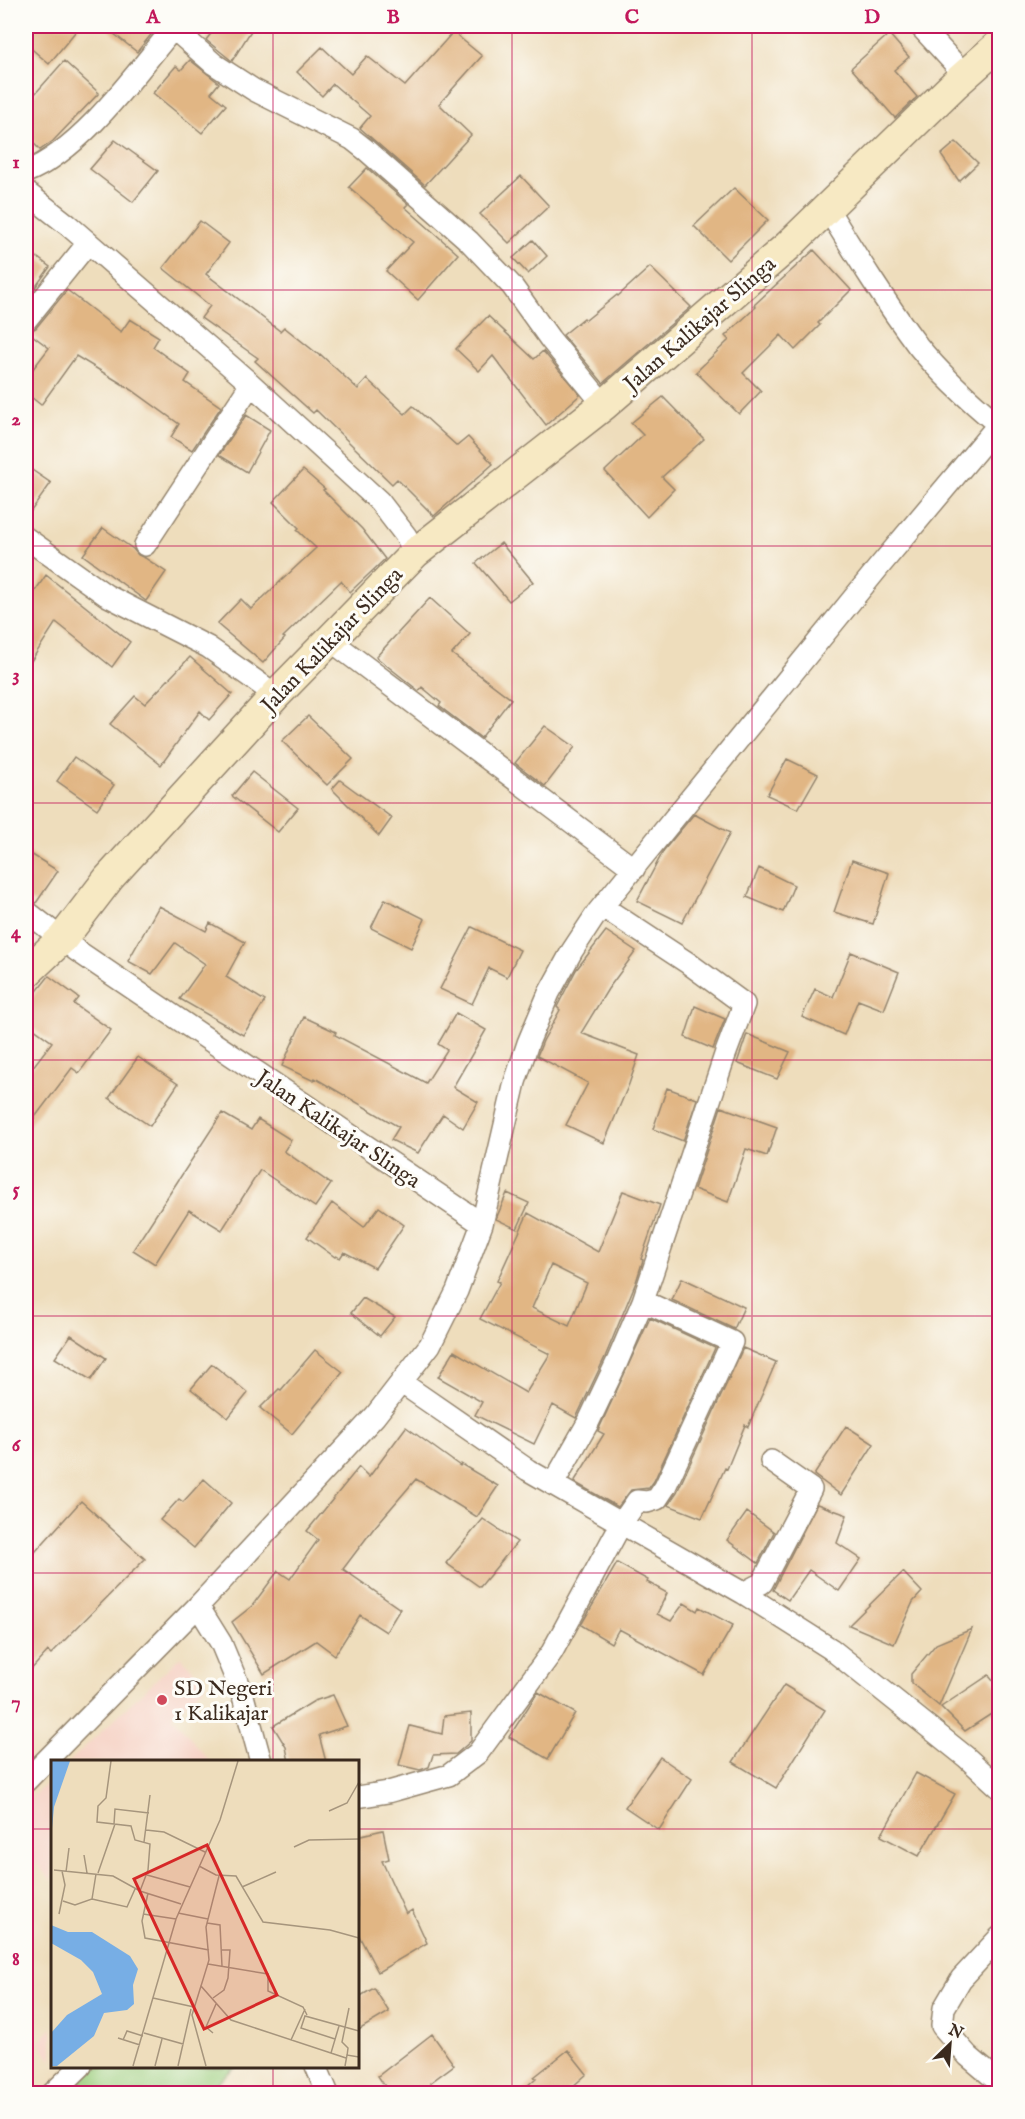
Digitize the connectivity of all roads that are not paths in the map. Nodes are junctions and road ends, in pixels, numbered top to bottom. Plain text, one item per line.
1 (920, 26) edge
2 (174, 27) edge
3 (999, 44) edge
4 (965, 75) junction
5 (26, 172) edge
6 (26, 192) edge
7 (827, 208) junction
8 (88, 243) junction
9 (26, 320) edge
10 (251, 384) junction
11 (604, 405) junction
12 (999, 426) edge
13 (26, 538) edge
14 (145, 545) dead end
15 (415, 553) junction
16 (330, 640) junction
17 (276, 694) junction
18 (634, 869) junction
19 (603, 907) junction
20 (26, 911) edge
21 (63, 938) junction
22 (26, 973) edge
23 (477, 1221) junction
24 (643, 1300) junction
25 (402, 1383) junction
26 (771, 1461) dead end
27 (553, 1484) junction
28 (621, 1524) junction
29 (743, 1593) junction
30 (198, 1606) junction
31 (260, 1760) edge
32 (26, 1781) edge
33 (999, 1788) edge
34 (358, 1797) edge
35 (999, 1937) edge
36 (80, 2068) edge
37 (316, 2068) edge
38 (999, 2083) edge
39 (52, 2094) edge
40 (328, 2094) edge

1 - 4 street
2 - 5 street
2 - 11 street
3 - 4 street, Jalan Kalikajar Slinga
4 - 7 street, Jalan Kalikajar Slinga
6 - 8 street
7 - 11 street, Jalan Kalikajar Slinga
7 - 12 street
8 - 9 street
8 - 10 street
10 - 14 street
10 - 15 street
11 - 15 street, Jalan Kalikajar Slinga
12 - 18 street
13 - 17 street
15 - 16 street, Jalan Kalikajar Slinga
16 - 17 street, Jalan Kalikajar Slinga
16 - 18 street
17 - 21 street, Jalan Kalikajar Slinga
18 - 19 street
19 - 23 street
19 - 24 street
20 - 21 street
21 - 22 street
21 - 23 street, Jalan Kalikajar Slinga
23 - 25 street
24 - 27 street
24 - 28 street
25 - 27 street
25 - 30 street
26 - 29 street
27 - 28 street
28 - 29 street
28 - 34 street
29 - 33 street
30 - 31 street
30 - 32 street
35 - 38 street
36 - 39 street
37 - 40 street

